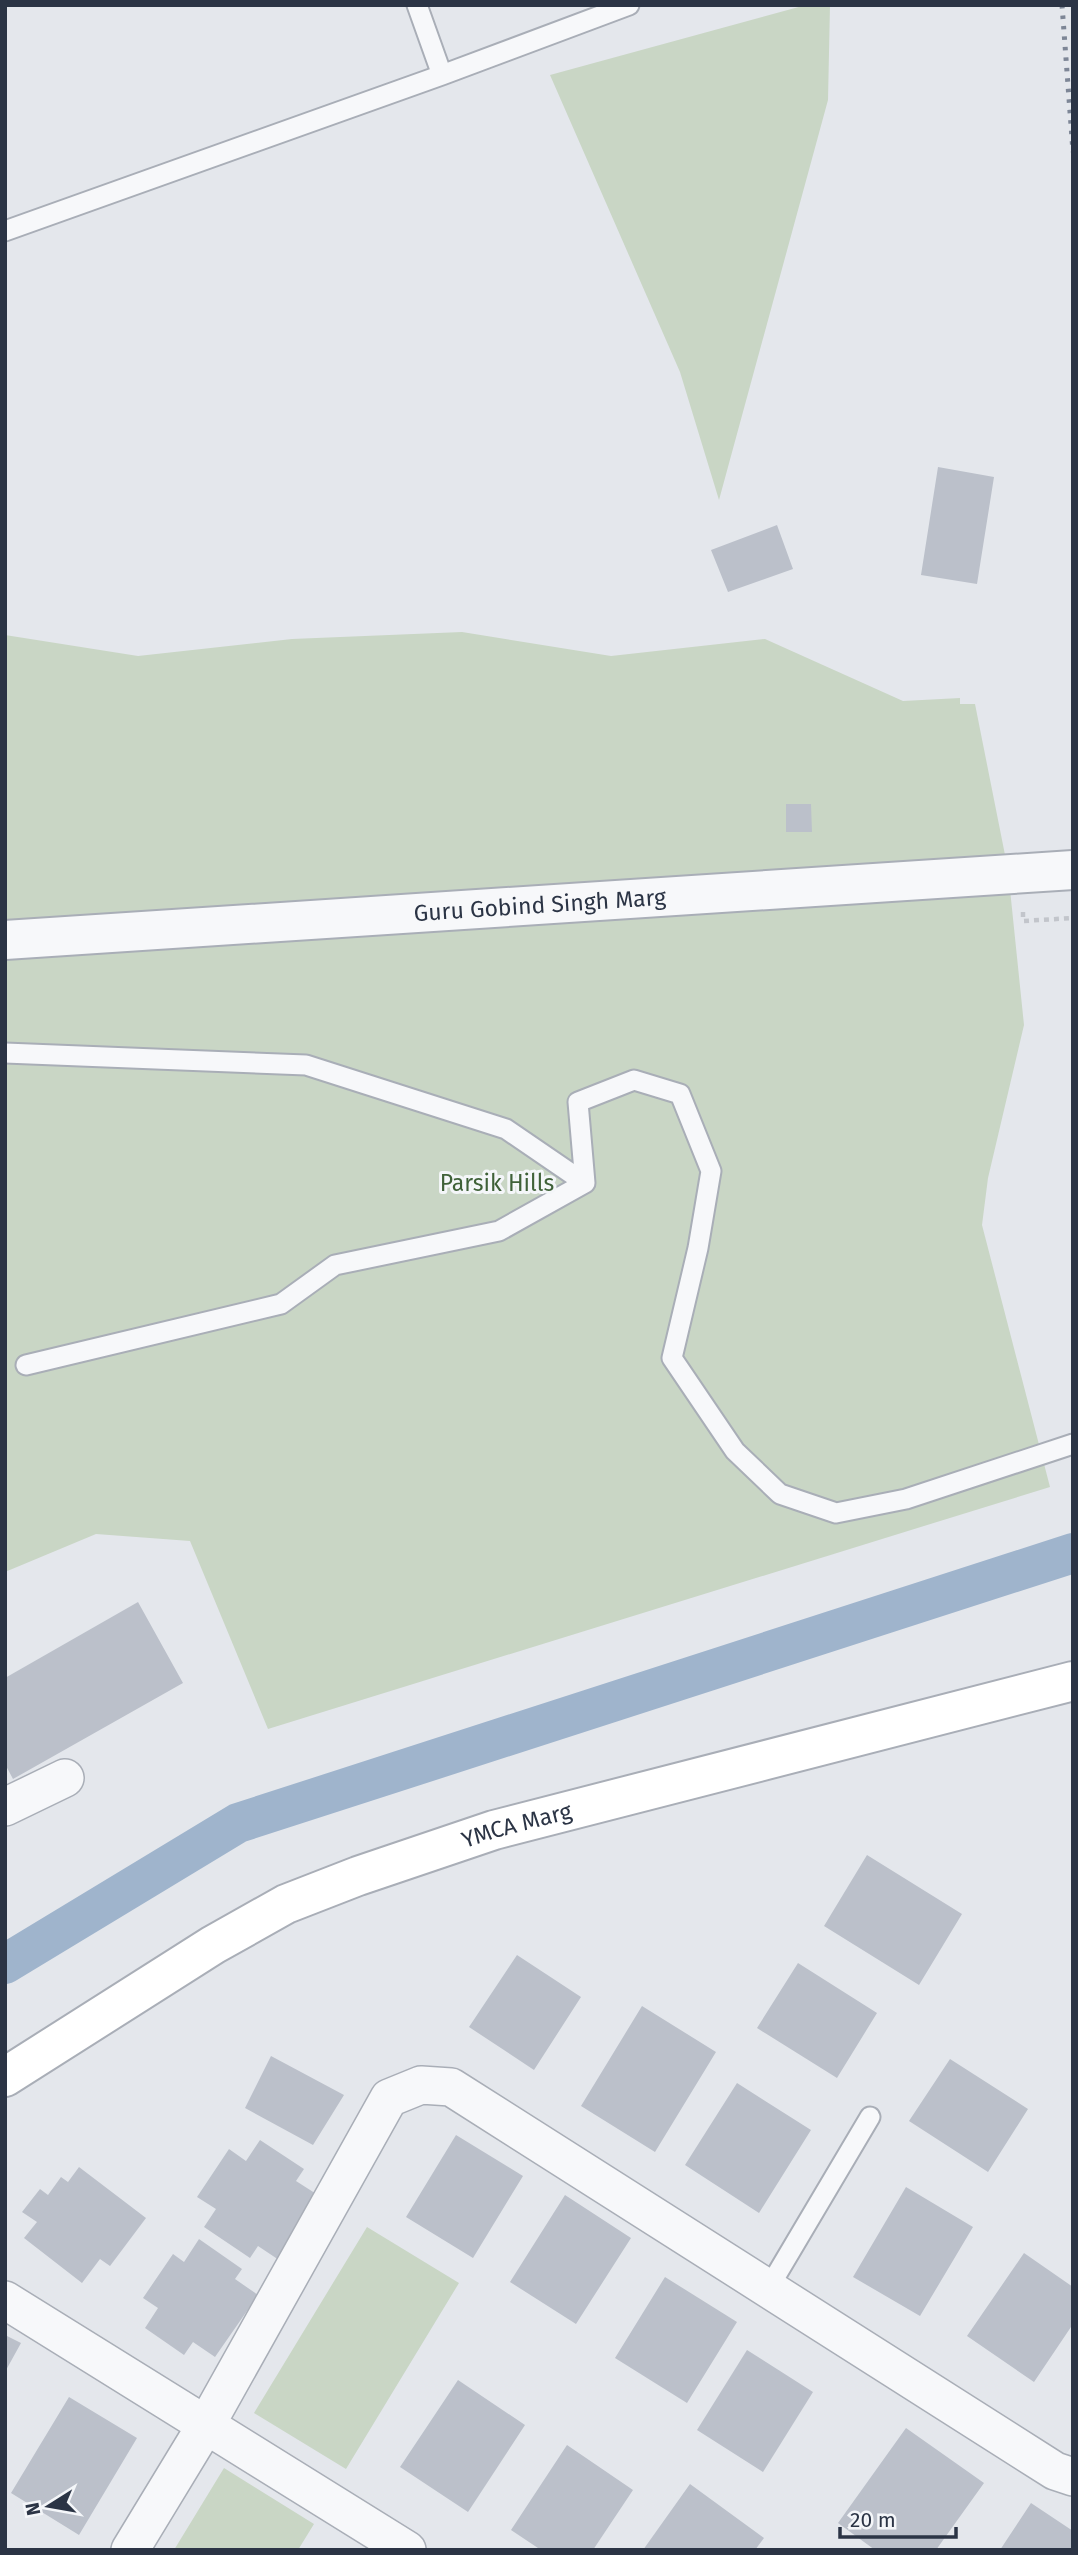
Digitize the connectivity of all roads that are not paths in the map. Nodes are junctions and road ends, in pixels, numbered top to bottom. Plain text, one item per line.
1 (416, 5) edge
2 (629, 5) edge
3 (442, 75) junction
4 (5, 231) edge
5 (1073, 870) edge
6 (5, 940) edge
7 (5, 1054) edge
8 (585, 1183) junction
9 (26, 1365) dead end
10 (1073, 1444) edge
11 (1073, 1681) edge
12 (65, 1778) dead end
13 (5, 1807) edge
14 (5, 2077) edge
15 (870, 2117) dead end
16 (768, 2289) junction
17 (5, 2300) edge
18 (206, 2426) junction
19 (1073, 2477) edge
20 (130, 2550) edge
21 (407, 2550) edge

1 - 3 lane
2 - 3 lane
3 - 4 lane
5 - 6 street, Guru Gobind Singh Marg
7 - 8 lane
8 - 9 lane
8 - 10 lane
11 - 14 main road, YMCA Marg
12 - 13 street
15 - 16 lane
16 - 18 street
16 - 19 street
17 - 18 street
18 - 20 street
18 - 21 street

